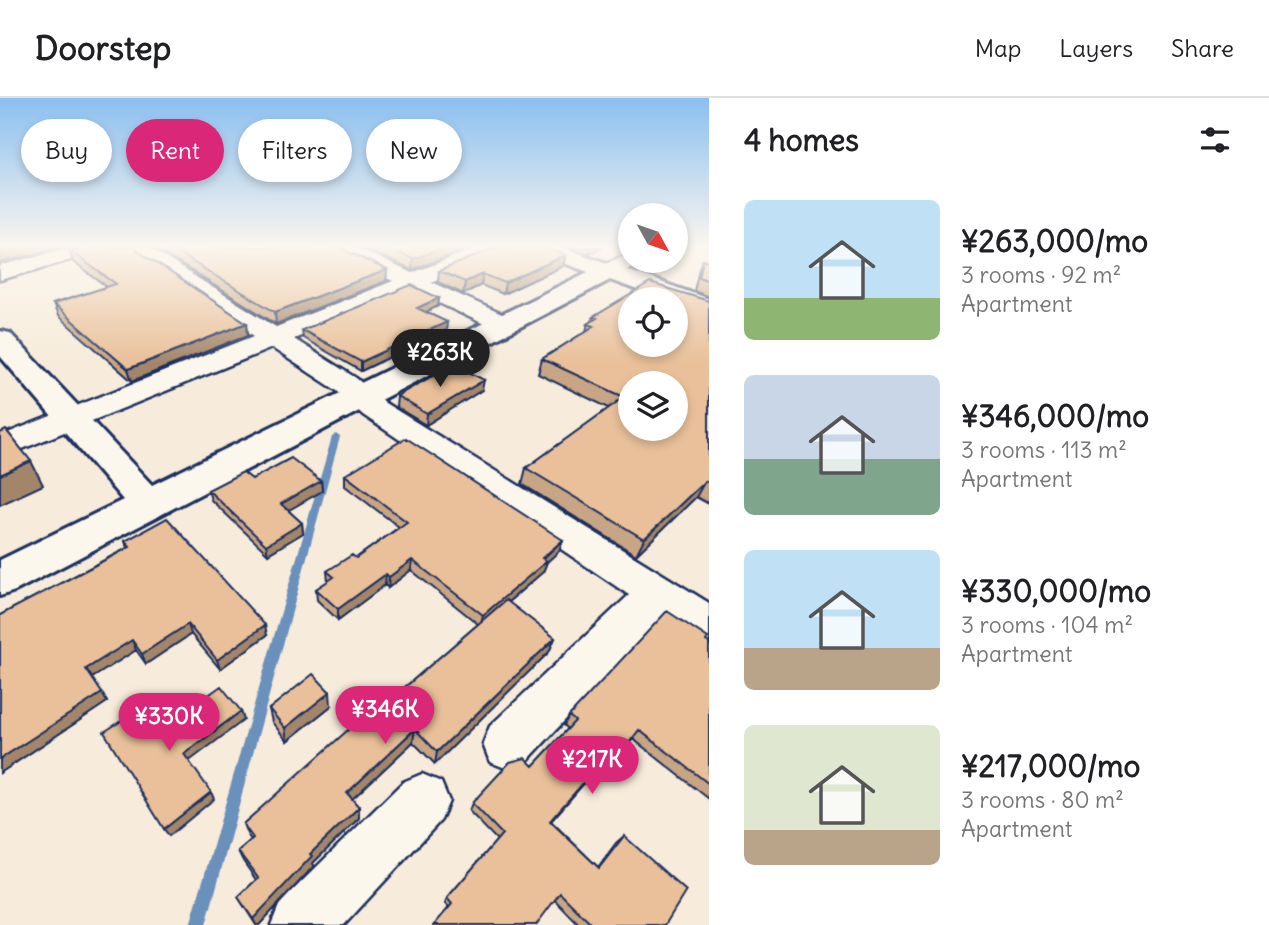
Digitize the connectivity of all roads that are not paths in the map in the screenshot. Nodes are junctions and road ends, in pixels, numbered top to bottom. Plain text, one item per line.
1 (193, 286) edge
2 (403, 286) edge
3 (420, 286) edge
4 (579, 286) edge
5 (662, 286) edge
6 (709, 308) edge
7 (504, 324) junction
8 (274, 338) junction
9 (0, 340) edge
10 (360, 397) junction
11 (72, 419) junction
12 (0, 448) edge
13 (148, 504) junction
14 (0, 579) edge
15 (659, 593) junction
16 (709, 626) edge
17 (508, 744) dead end
18 (422, 801) dead end
19 (302, 925) edge

1 - 8 street
2 - 8 street
3 - 7 street
4 - 7 street
5 - 6 street
7 - 10 street
8 - 10 street
8 - 11 street
9 - 11 street
10 - 13 street
10 - 15 street
11 - 12 street
11 - 13 street
13 - 14 street
15 - 16 street
15 - 17 street
18 - 19 street

